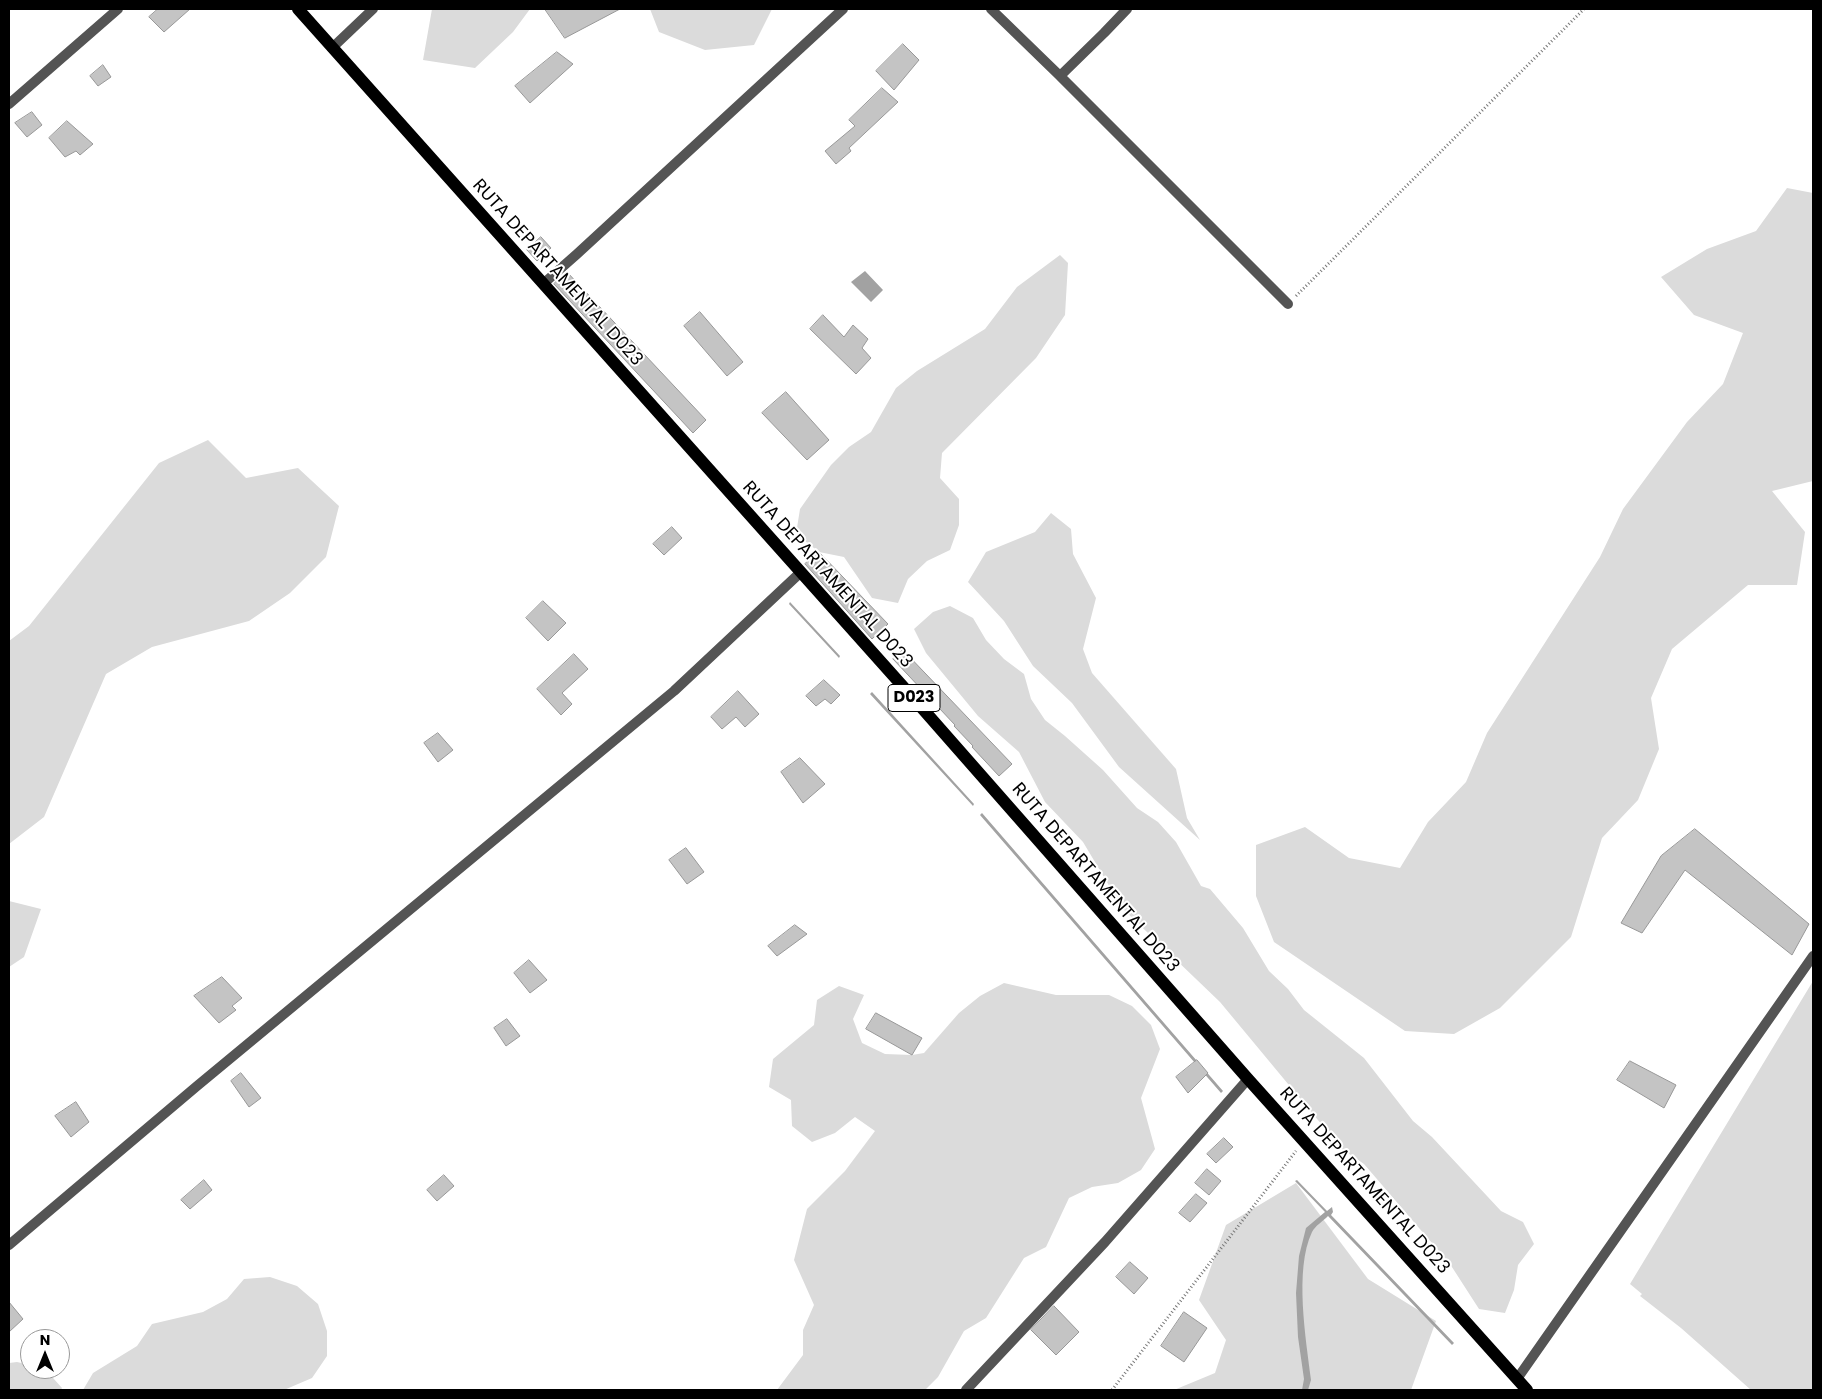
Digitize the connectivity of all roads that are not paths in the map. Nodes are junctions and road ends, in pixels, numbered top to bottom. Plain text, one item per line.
1 (118, 9) edge
2 (298, 9) edge
3 (374, 9) edge
4 (843, 9) edge
5 (991, 9) edge
6 (1127, 9) edge
7 (332, 48) junction
8 (1060, 76) junction
9 (9, 104) edge
10 (543, 284) junction
11 (1288, 304) road end
12 (801, 572) junction
13 (1813, 956) edge
14 (1248, 1079) junction
15 (9, 1245) edge
16 (1517, 1379) junction
17 (966, 1390) edge
18 (1528, 1390) edge

1 - 9 street
2 - 7 main road, RUTA DEPARTAMENTAL D023 / D023
3 - 7 street
4 - 10 street
5 - 8 street
6 - 8 street
7 - 10 main road, RUTA DEPARTAMENTAL D023 / D023
8 - 11 street
10 - 12 main road, RUTA DEPARTAMENTAL D023 / D023
12 - 14 main road, RUTA DEPARTAMENTAL D023 / D023
12 - 15 street
13 - 16 street
14 - 16 main road, RUTA DEPARTAMENTAL D023 / D023
14 - 17 street
16 - 18 main road, RUTA DEPARTAMENTAL D023 / D023

